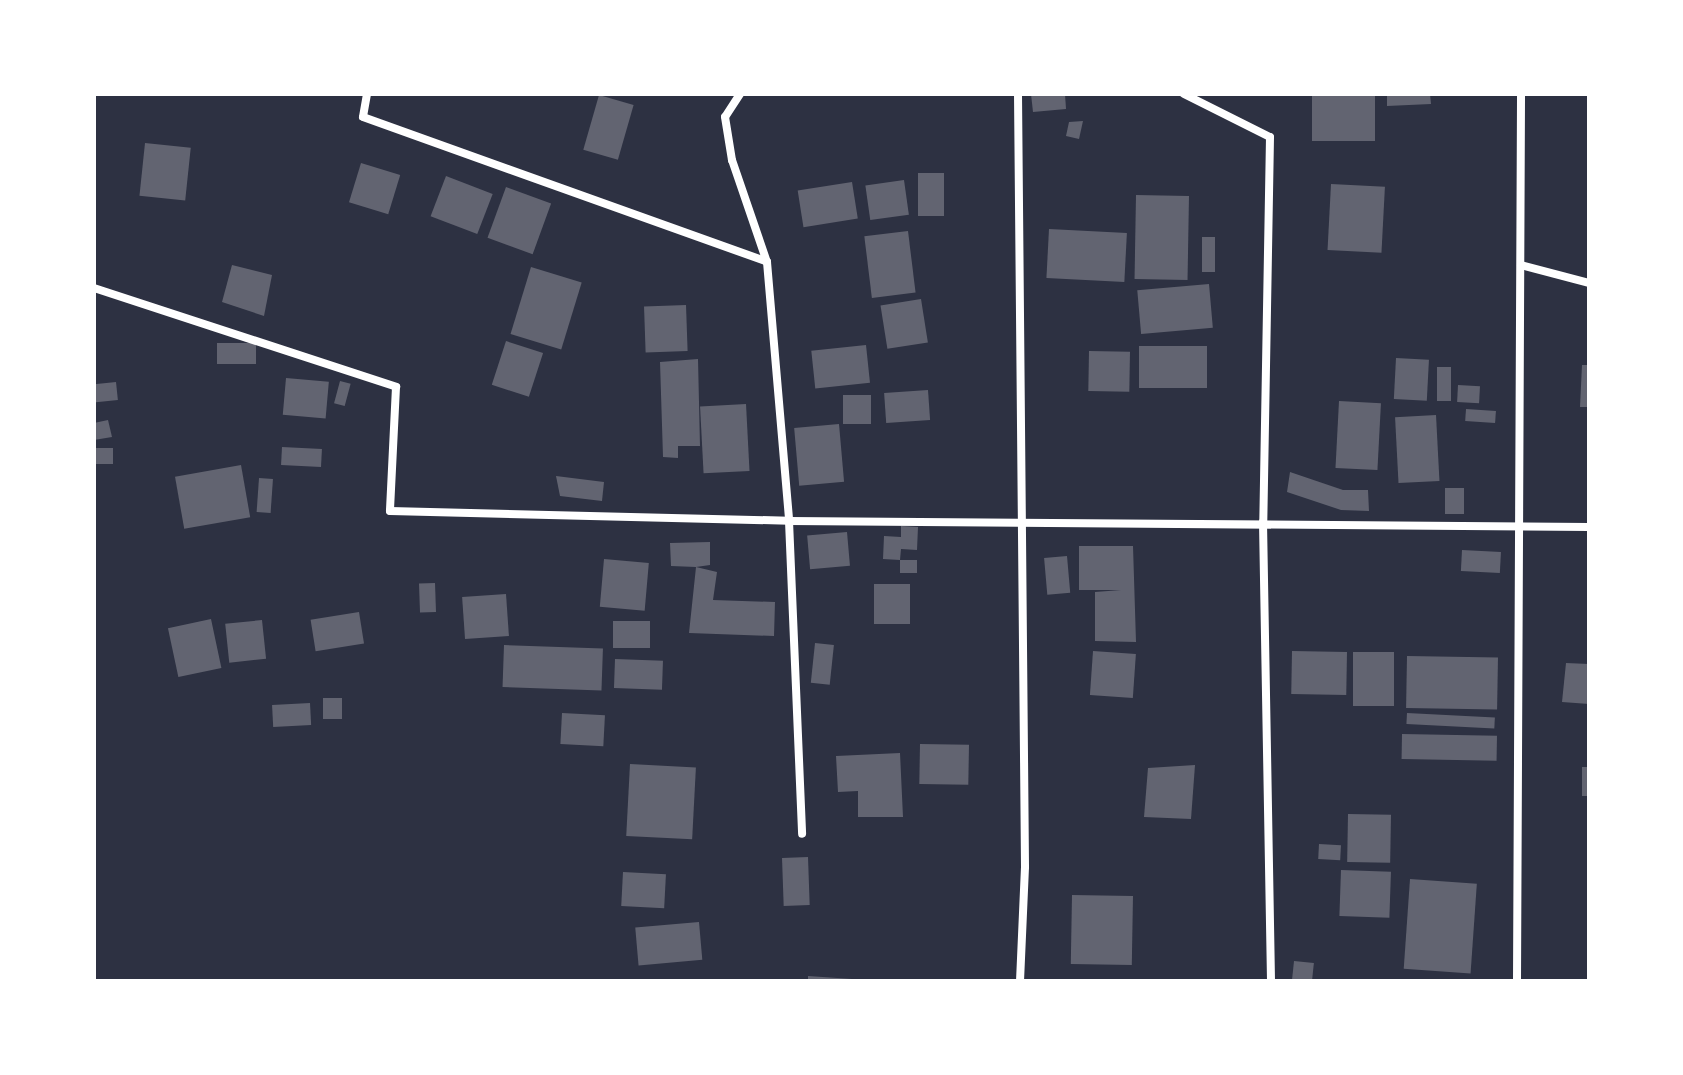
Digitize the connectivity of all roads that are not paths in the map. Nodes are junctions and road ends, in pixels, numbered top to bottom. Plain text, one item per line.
1 (367, 94) edge
2 (740, 94) edge
3 (1018, 94) edge
4 (1184, 94) edge
5 (1521, 94) edge
6 (767, 262) junction
7 (1521, 265) junction
8 (1589, 283) edge
9 (94, 288) edge
10 (1019, 519) junction
11 (789, 521) junction
12 (1263, 522) junction
13 (1519, 526) junction
14 (1589, 527) edge
15 (802, 834) dead end
16 (1020, 981) edge
17 (1271, 981) edge
18 (1517, 981) edge

1 - 6 street
2 - 6 street
3 - 10 street
4 - 12 street
5 - 7 street
6 - 11 street
7 - 8 street
7 - 13 street
9 - 11 street
10 - 11 street
10 - 12 street
10 - 16 street
11 - 15 street
12 - 13 street
12 - 17 street
13 - 14 street
13 - 18 street

